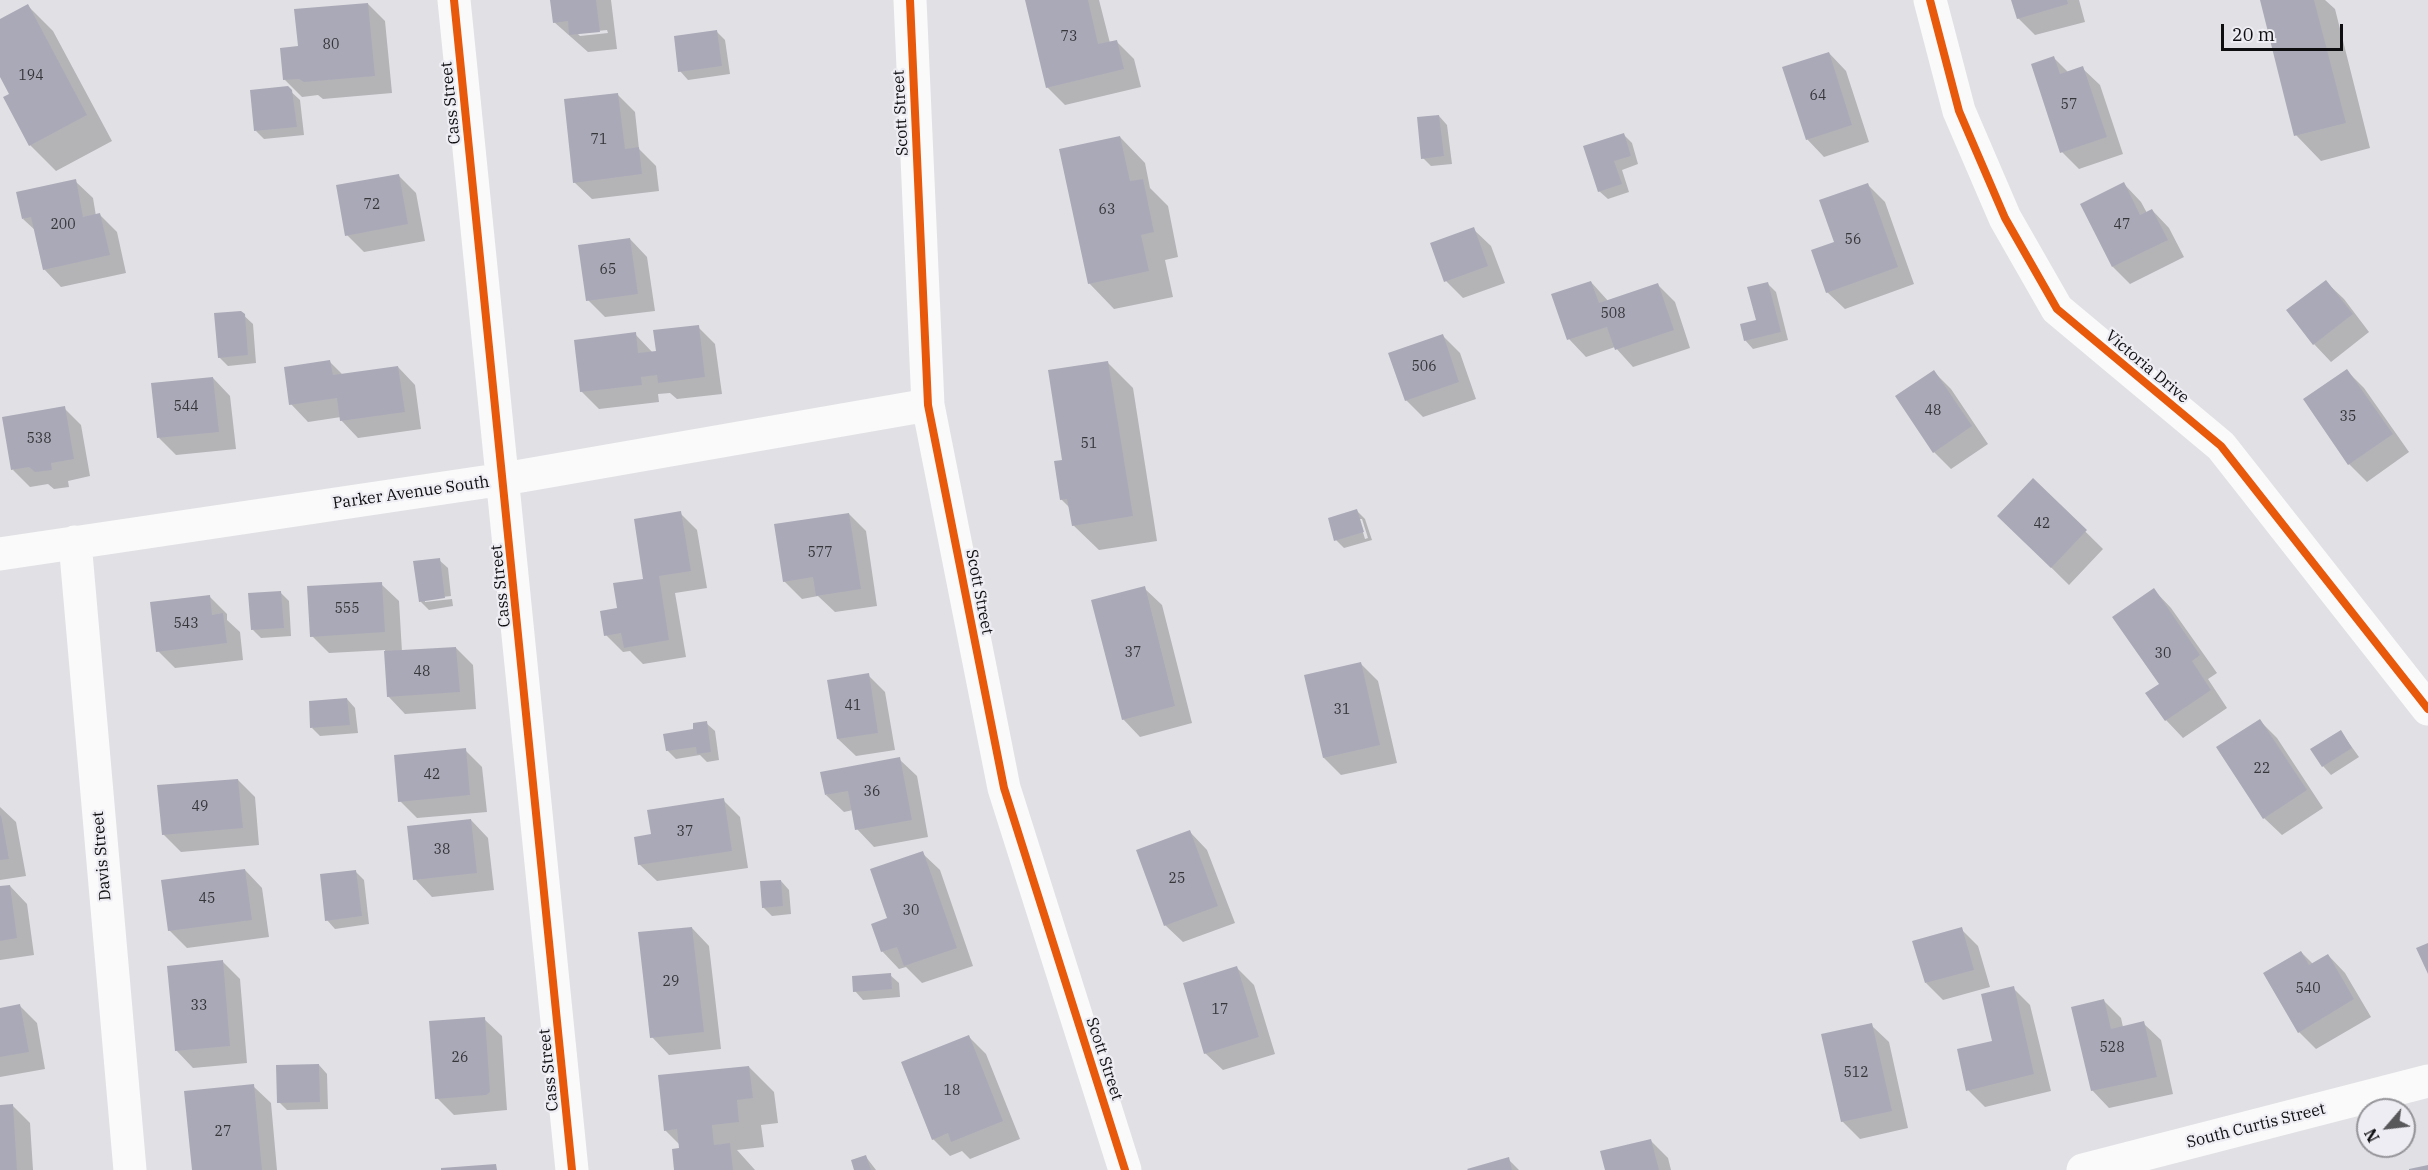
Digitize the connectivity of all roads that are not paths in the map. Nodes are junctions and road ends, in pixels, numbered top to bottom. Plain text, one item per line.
1 (454, 0) edge
2 (910, 0) edge
3 (1930, 0) edge
4 (928, 405) junction
5 (504, 480) junction
6 (75, 542) junction
7 (0, 554) edge
8 (2428, 709) edge
9 (2428, 1082) edge
10 (130, 1170) edge
11 (572, 1170) edge
12 (1125, 1170) edge
13 (2083, 1170) edge

1 - 5 street, Cass Street
2 - 4 street, Scott Street
3 - 8 street, Victoria Drive
4 - 5 street, Parker Avenue South
4 - 12 street, Scott Street
5 - 6 street, Parker Avenue South
5 - 11 street, Cass Street
6 - 7 street, Parker Avenue South
6 - 10 street, Davis Street
9 - 13 street, South Curtis Street

